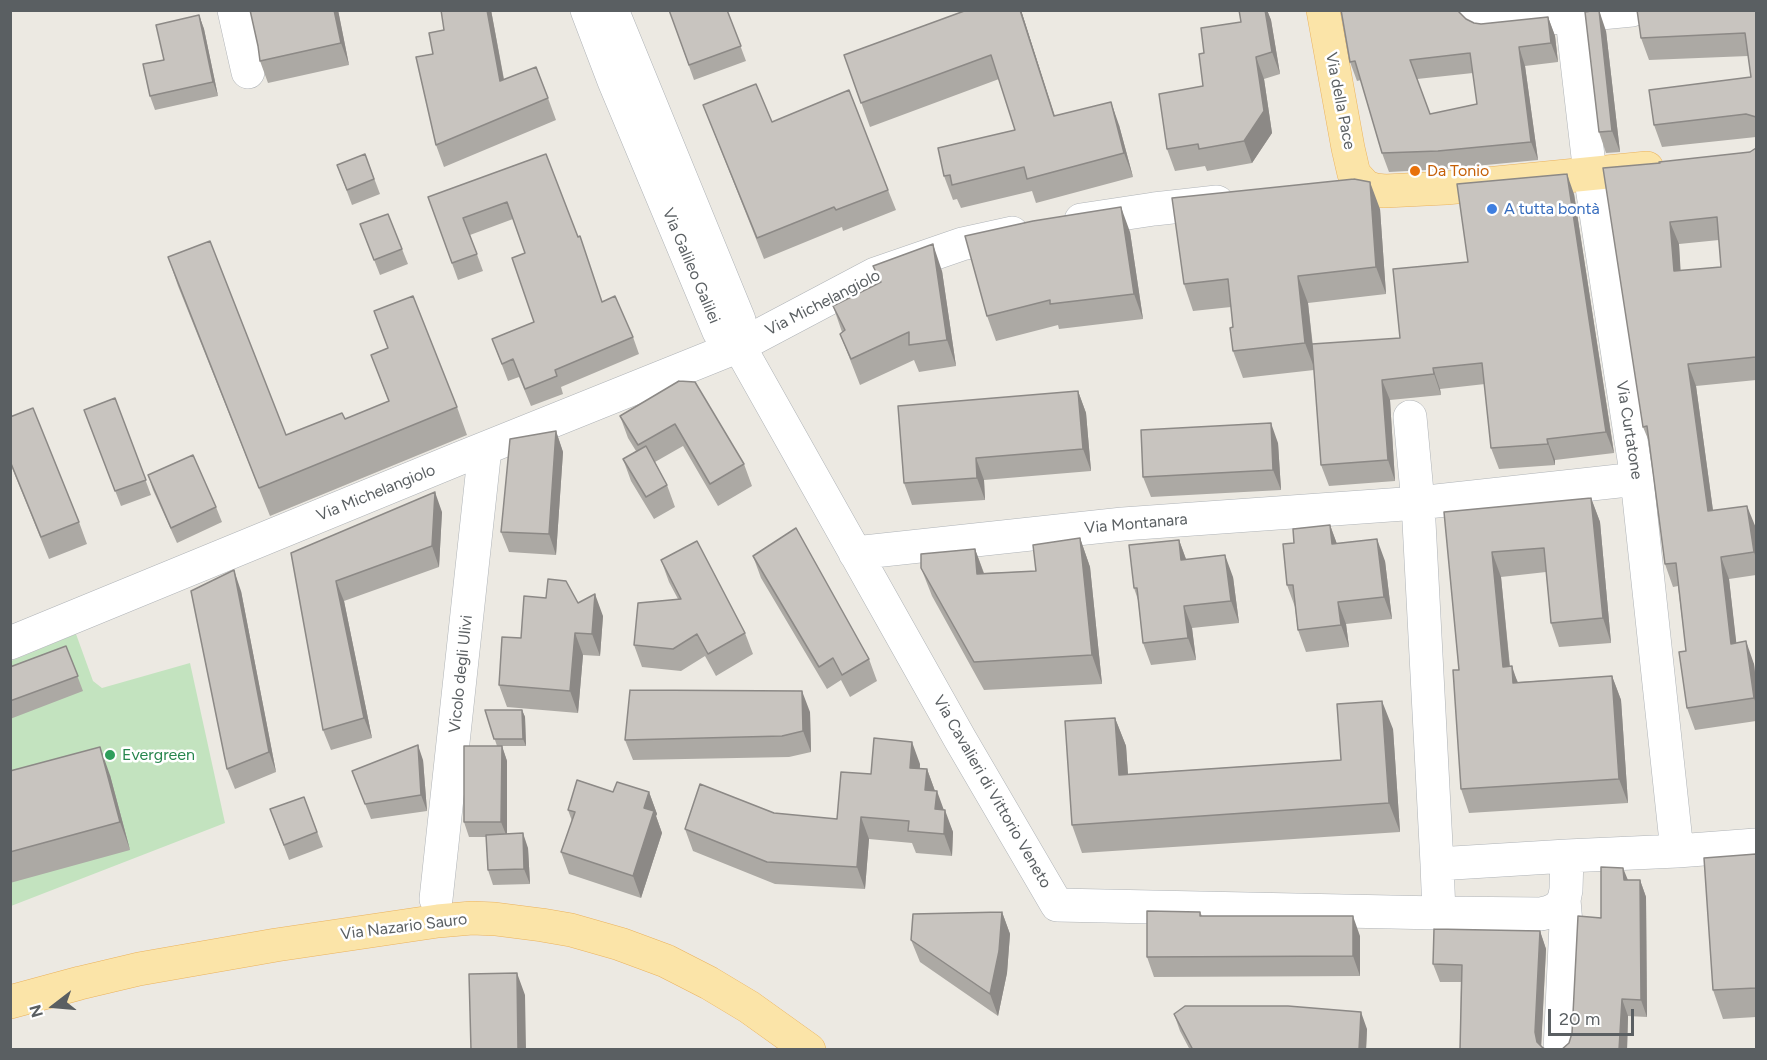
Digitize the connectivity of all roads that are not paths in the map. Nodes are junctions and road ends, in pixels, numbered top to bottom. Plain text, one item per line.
1 (234, 10) edge
2 (587, 10) edge
3 (612, 10) edge
4 (1323, 10) edge
5 (1471, 10) edge
6 (1632, 10) edge
7 (1571, 13) edge
8 (248, 72) dead end
9 (1673, 165) edge
10 (1590, 174) junction
11 (1246, 198) edge
12 (739, 346) junction
13 (1410, 417) dead end
14 (485, 448) junction
15 (1637, 479) junction
16 (1418, 503) junction
17 (855, 553) junction
18 (10, 643) edge
19 (1756, 845) edge
20 (1677, 851) junction
21 (1567, 856) junction
22 (1437, 864) junction
23 (436, 899) dead end
24 (1564, 900) junction
25 (1439, 913) junction
26 (10, 1002) edge
27 (809, 1050) edge
28 (1560, 1050) edge

1 - 8 street
2 - 12 street, Via Galileo Galilei
3 - 12 street, Via Galileo Galilei
4 - 10 main road, Via della Pace
5 - 7 street
6 - 7 street
7 - 10 street, Via Curtatone
9 - 10 main road
10 - 15 street, Via Curtatone
11 - 12 street, Via Michelangiolo
12 - 14 street, Via Michelangiolo
12 - 17 street, Via Cavalieri di Vittorio Veneto
13 - 16 street
14 - 18 street, Via Michelangiolo
14 - 23 street, Vicolo degli Ulivi
15 - 16 street, Via Montanara
15 - 20 street, Via Curtatone
16 - 17 street, Via Montanara
16 - 22 street
17 - 25 street, Via Cavalieri di Vittorio Veneto
19 - 20 street
20 - 21 street
21 - 22 street
21 - 24 street
22 - 25 street
24 - 25 street, Via Cavalieri di Vittorio Veneto
24 - 28 street
26 - 27 main road, Via Nazario Sauro

